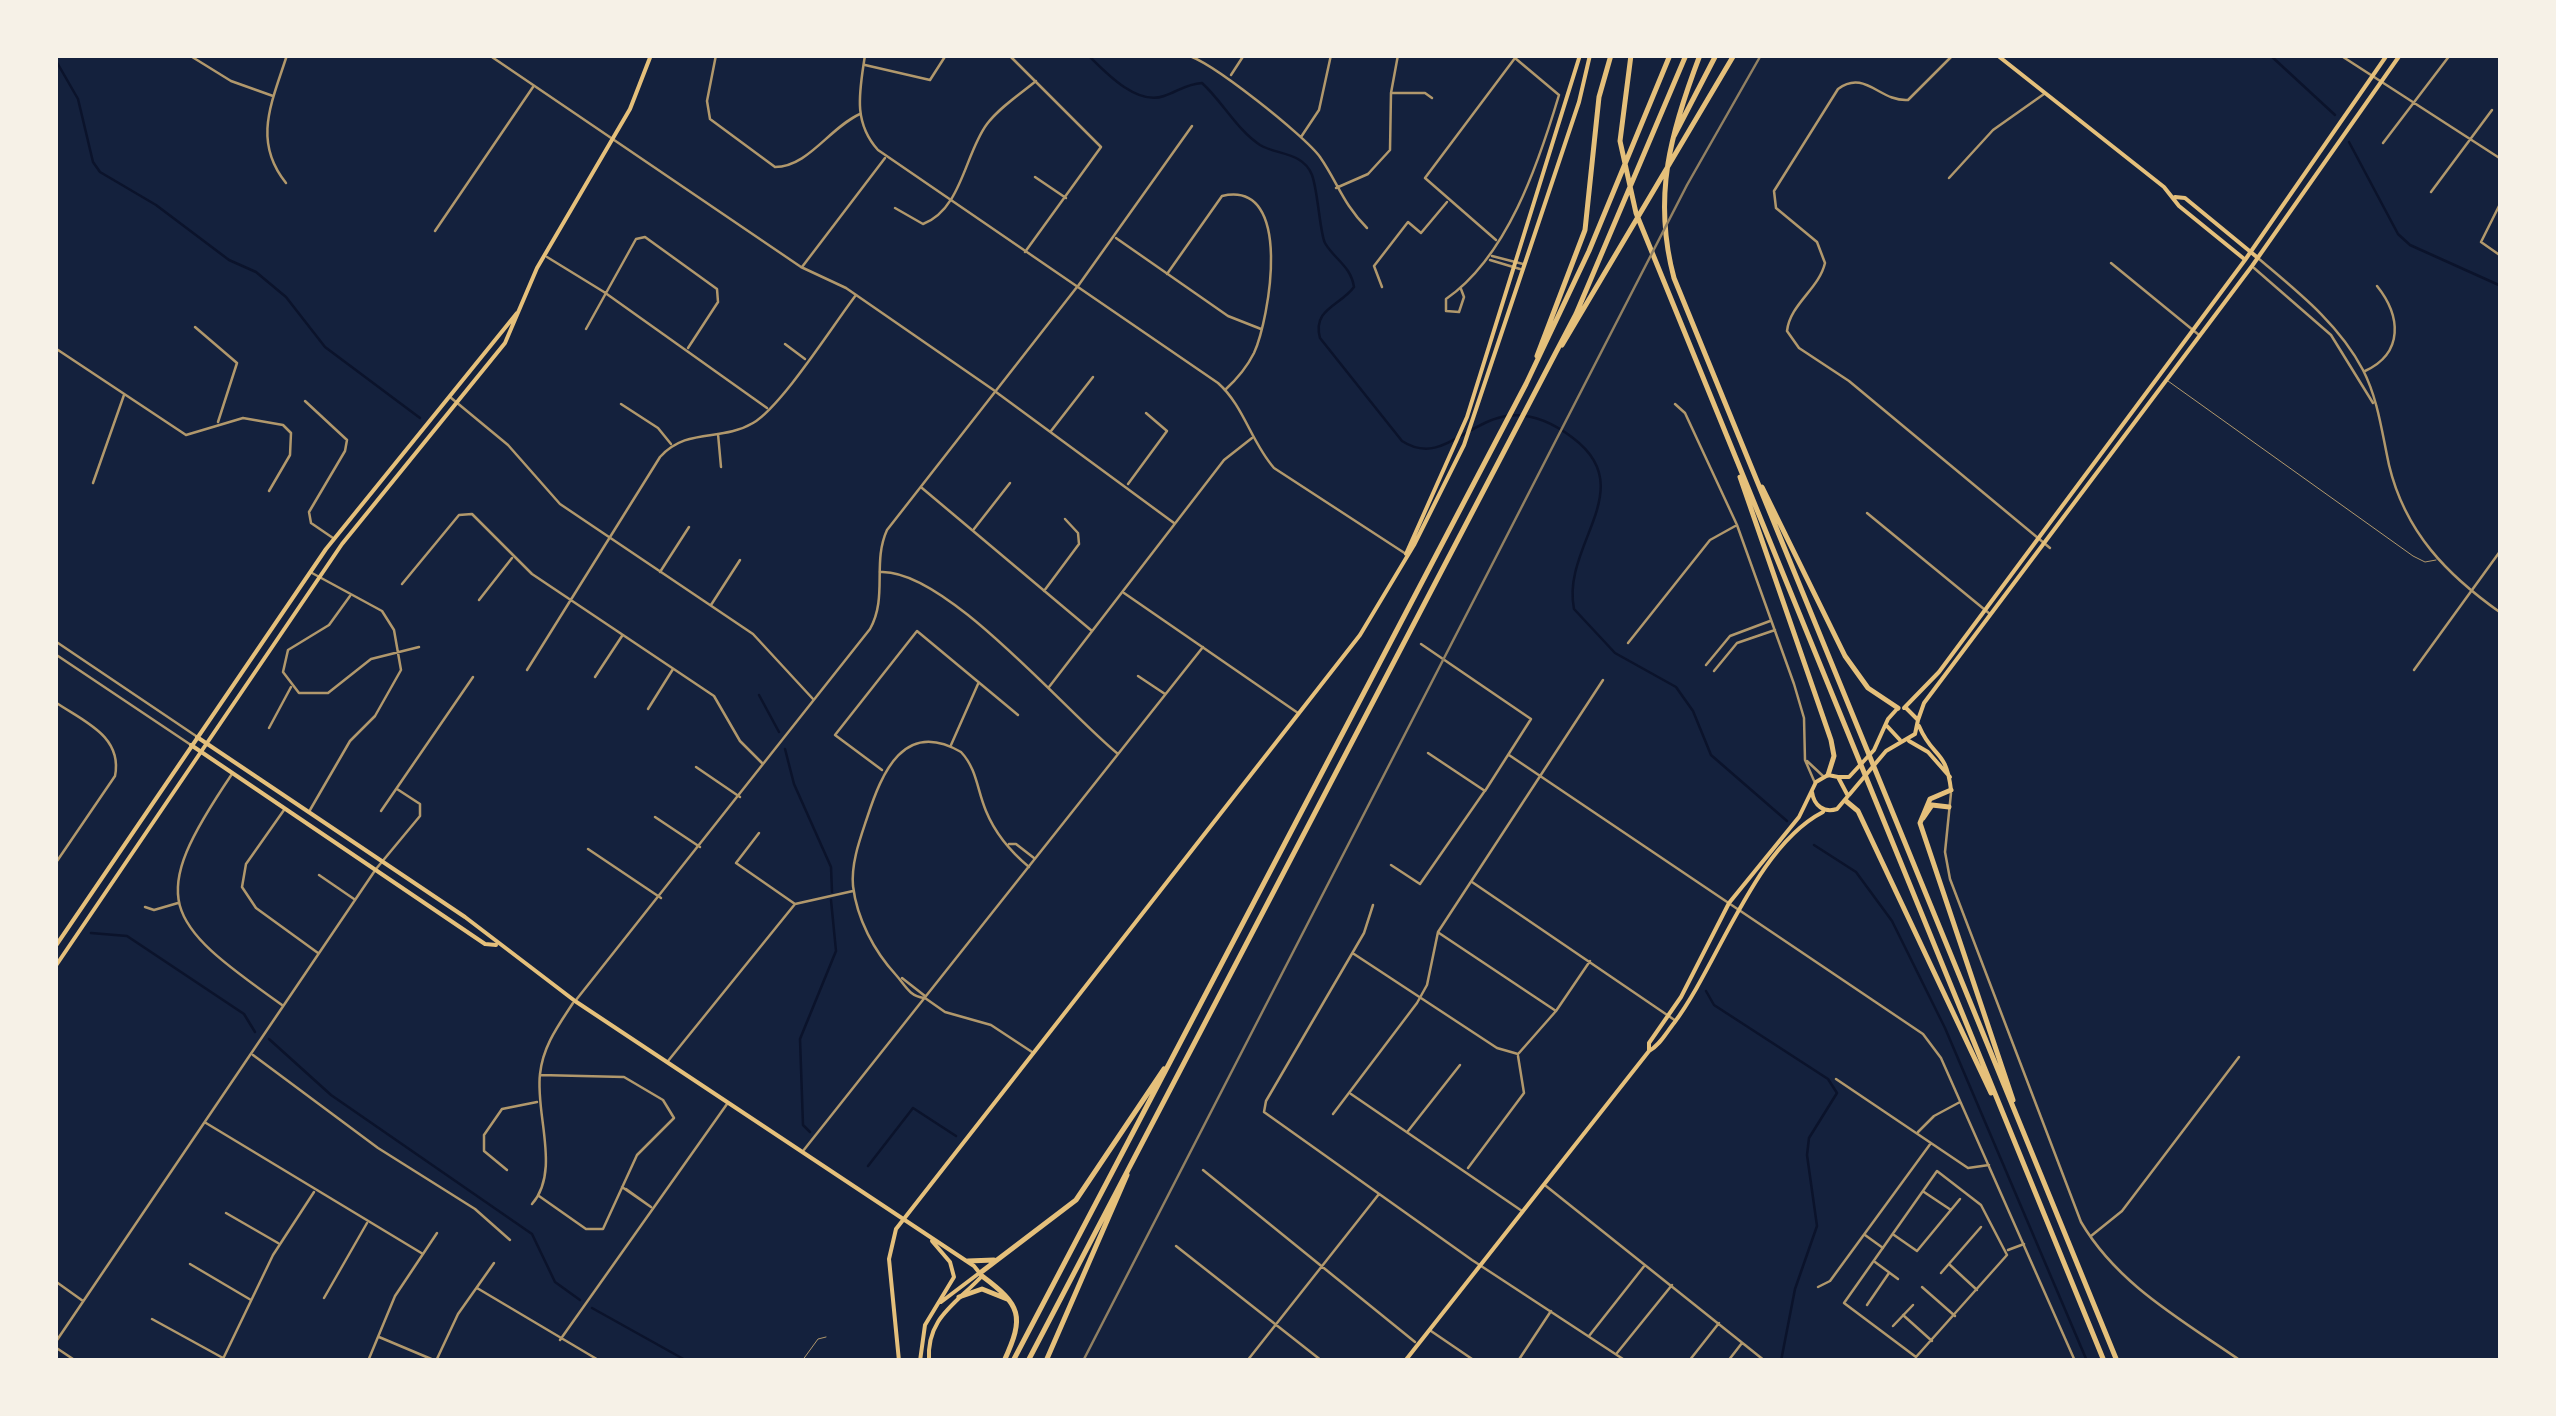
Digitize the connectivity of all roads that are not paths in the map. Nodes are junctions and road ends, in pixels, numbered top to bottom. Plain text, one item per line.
1 (189, 55) edge
2 (287, 55) edge
3 (489, 55) edge
4 (651, 55) edge
5 (716, 55) edge
6 (865, 55) edge
7 (946, 55) edge
8 (1009, 55) edge
9 (1186, 55) edge
10 (1244, 55) edge
11 (1331, 55) edge
12 (1398, 55) edge
13 (1580, 55) edge
14 (1590, 55) edge
15 (1611, 55) edge
16 (1634, 55) edge
17 (1670, 55) edge
18 (1686, 55) edge
19 (1700, 55) edge
20 (1716, 55) edge
21 (1734, 55) edge
22 (1953, 55) edge
23 (1997, 55) edge
24 (2340, 55) edge
25 (2387, 55) edge
26 (2400, 55) edge
27 (2450, 55) edge
28 (864, 65) junction
29 (2372, 76) junction
30 (1229, 77) junction
31 (1036, 81) junction
32 (2381, 83) junction
33 (533, 86) junction
34 (1392, 93) junction
35 (2046, 93) junction
36 (274, 97) junction
37 (1432, 98) dead end
38 (2416, 102) junction
39 (2492, 110) dead end
40 (860, 114) junction
41 (1192, 126) dead end
42 (1301, 137) junction
43 (613, 140) junction
44 (2474, 140) junction
45 (2383, 143) dead end
46 (1666, 152) junction
47 (886, 157) junction
48 (2501, 160) edge
49 (1035, 177) dead end
50 (1949, 178) dead end
51 (286, 183) dead end
52 (1335, 188) junction
53 (2431, 192) dead end
54 (2175, 197) junction
55 (1068, 198) junction
56 (948, 200) junction
57 (1448, 201) junction
58 (2501, 202) edge
59 (895, 208) dead end
60 (1367, 228) dead end
61 (435, 232) dead end
62 (1116, 238) junction
63 (1496, 240) junction
64 (1025, 252) junction
65 (2250, 252) junction
66 (544, 256) junction
67 (2501, 256) edge
68 (1489, 258) junction
69 (2258, 258) junction
70 (2245, 260) junction
71 (2112, 263) dead end
72 (1516, 265) junction
73 (2252, 266) junction
74 (801, 267) junction
75 (1525, 267) junction
76 (1167, 274) junction
77 (2377, 286) dead end
78 (1078, 287) junction
79 (1382, 287) dead end
80 (1460, 289) junction
81 (604, 292) junction
82 (719, 294) junction
83 (726, 294) dead end
84 (856, 294) junction
85 (520, 308) junction
86 (195, 326) dead end
87 (586, 329) dead end
88 (1262, 330) junction
89 (2192, 330) junction
90 (2201, 336) junction
91 (785, 344) dead end
92 (55, 348) edge
93 (688, 349) junction
94 (1557, 351) junction
95 (806, 360) junction
96 (2364, 371) junction
97 (1092, 377) dead end
98 (2168, 381) junction
99 (1526, 384) junction
100 (1225, 390) junction
101 (996, 392) junction
102 (124, 395) junction
103 (450, 396) junction
104 (305, 401) dead end
105 (458, 403) junction
106 (1461, 403) dead end
107 (621, 404) dead end
108 (1674, 404) dead end
109 (2374, 404) junction
110 (1470, 406) junction
111 (768, 409) junction
112 (1146, 413) dead end
113 (218, 423) junction
114 (1051, 432) junction
115 (718, 433) junction
116 (1253, 438) junction
117 (672, 445) junction
118 (1736, 460) junction
119 (721, 467) dead end
120 (1755, 476) junction
121 (93, 483) dead end
122 (1010, 483) dead end
123 (1126, 486) junction
124 (921, 488) junction
125 (269, 491) dead end
126 (1868, 513) dead end
127 (1064, 519) dead end
128 (1175, 524) junction
129 (1737, 525) junction
130 (689, 527) dead end
131 (973, 531) junction
132 (2037, 536) junction
133 (334, 539) junction
134 (610, 540) junction
135 (2047, 546) junction
136 (2501, 550) edge
137 (1406, 554) junction
138 (512, 557) junction
139 (740, 560) dead end
140 (2436, 560) junction
141 (311, 572) junction
142 (659, 572) junction
143 (880, 572) junction
144 (318, 577) junction
145 (402, 584) dead end
146 (1044, 592) junction
147 (1123, 592) junction
148 (2472, 592) junction
149 (350, 595) junction
150 (479, 600) dead end
151 (572, 601) junction
152 (710, 606) junction
153 (1984, 608) junction
154 (2501, 613) edge
155 (1991, 615) junction
156 (1772, 621) junction
157 (1775, 630) junction
158 (1093, 632) junction
159 (622, 635) junction
160 (55, 641) edge
161 (1628, 643) dead end
162 (1421, 644) dead end
163 (419, 647) dead end
164 (1203, 647) junction
165 (400, 650) junction
166 (55, 654) edge
167 (1706, 666) dead end
168 (674, 668) junction
169 (527, 670) dead end
170 (2414, 670) dead end
171 (1714, 672) dead end
172 (1138, 676) dead end
173 (473, 677) dead end
174 (595, 677) dead end
175 (1603, 680) dead end
176 (979, 683) junction
177 (290, 687) junction
178 (1049, 687) junction
179 (1166, 695) junction
180 (814, 700) junction
181 (55, 702) edge
182 (1901, 708) junction
183 (648, 710) dead end
184 (1300, 714) junction
185 (1018, 715) dead end
186 (1919, 722) junction
187 (1887, 724) junction
188 (269, 728) dead end
189 (197, 736) junction
190 (1903, 740) junction
191 (206, 742) junction
192 (191, 745) junction
193 (950, 746) junction
194 (200, 751) junction
195 (1428, 753) dead end
196 (1119, 755) junction
197 (1509, 755) junction
198 (1806, 760) junction
199 (763, 764) junction
200 (696, 767) dead end
201 (885, 772) junction
202 (232, 773) junction
203 (1826, 776) junction
204 (1541, 777) junction
205 (1838, 777) junction
206 (1950, 777) junction
207 (1815, 783) junction
208 (397, 788) junction
209 (1485, 790) junction
210 (1952, 790) junction
211 (1812, 792) junction
212 (740, 797) junction
213 (1847, 799) junction
214 (1949, 807) junction
215 (285, 808) junction
216 (1826, 810) junction
217 (381, 811) dead end
218 (310, 812) junction
219 (655, 817) dead end
220 (1922, 826) junction
221 (760, 833) dead end
222 (1009, 844) junction
223 (700, 848) junction
224 (588, 849) dead end
225 (1036, 859) junction
226 (383, 862) junction
227 (55, 864) edge
228 (1391, 864) dead end
229 (1030, 867) junction
230 (376, 869) junction
231 (320, 875) dead end
232 (1471, 882) junction
233 (854, 891) junction
234 (661, 898) junction
235 (355, 900) junction
236 (180, 902) junction
237 (1729, 903) junction
238 (796, 904) junction
239 (1374, 905) dead end
240 (145, 907) dead end
241 (1738, 909) junction
242 (1438, 932) junction
243 (496, 945) junction
244 (55, 947) edge
245 (319, 954) junction
246 (1353, 954) junction
247 (1590, 961) junction
248 (55, 967) edge
249 (899, 978) junction
250 (926, 998) junction
251 (1420, 998) junction
252 (575, 1001) junction
253 (283, 1006) junction
254 (1556, 1011) junction
255 (1669, 1016) junction
256 (1676, 1021) junction
257 (1649, 1051) junction
258 (1033, 1053) junction
259 (251, 1054) junction
260 (1518, 1054) junction
261 (2239, 1057) dead end
262 (1173, 1059) junction
263 (666, 1062) junction
264 (1460, 1065) dead end
265 (540, 1075) junction
266 (1836, 1079) dead end
267 (1350, 1093) junction
268 (538, 1101) junction
269 (1961, 1102) junction
270 (728, 1103) junction
271 (2016, 1113) junction
272 (1333, 1114) dead end
273 (2005, 1118) junction
274 (205, 1122) junction
275 (1407, 1132) junction
276 (1916, 1134) junction
277 (1931, 1143) junction
278 (802, 1152) junction
279 (1989, 1164) junction
280 (1129, 1168) junction
281 (507, 1170) dead end
282 (1203, 1170) dead end
283 (1466, 1170) junction
284 (1545, 1184) junction
285 (623, 1187) junction
286 (315, 1190) junction
287 (1923, 1191) junction
288 (1380, 1193) junction
289 (539, 1196) junction
290 (1960, 1199) dead end
291 (532, 1204) dead end
292 (652, 1207) junction
293 (1952, 1210) junction
294 (1523, 1212) junction
295 (226, 1213) dead end
296 (902, 1220) junction
297 (368, 1222) junction
298 (1047, 1226) junction
299 (1982, 1227) dead end
300 (437, 1233) dead end
301 (1864, 1234) junction
302 (1893, 1234) junction
303 (2090, 1236) junction
304 (510, 1240) dead end
305 (932, 1240) junction
306 (280, 1244) junction
307 (2026, 1244) junction
308 (1176, 1246) dead end
309 (1883, 1248) junction
310 (2007, 1251) junction
311 (423, 1254) junction
312 (968, 1262) junction
313 (1874, 1262) junction
314 (494, 1263) dead end
315 (190, 1264) dead end
316 (1482, 1264) junction
317 (1646, 1264) junction
318 (1948, 1264) junction
319 (1322, 1266) junction
320 (1889, 1273) junction
321 (1941, 1273) dead end
322 (981, 1275) junction
323 (1898, 1279) dead end
324 (55, 1281) edge
325 (1672, 1285) junction
326 (1818, 1287) dead end
327 (1922, 1287) dead end
328 (477, 1288) junction
329 (1978, 1290) junction
330 (959, 1297) junction
331 (324, 1298) dead end
332 (252, 1301) junction
333 (84, 1302) junction
334 (938, 1304) junction
335 (1913, 1304) dead end
336 (1867, 1305) dead end
337 (1552, 1310) junction
338 (1016, 1312) junction
339 (1903, 1316) junction
340 (1955, 1316) junction
341 (152, 1319) dead end
342 (1720, 1322) junction
343 (1276, 1325) junction
344 (1894, 1326) dead end
345 (1430, 1330) junction
346 (1589, 1336) junction
347 (379, 1337) junction
348 (826, 1337) dead end
349 (560, 1340) junction
350 (1744, 1341) junction
351 (1933, 1342) junction
352 (1418, 1344) junction
353 (55, 1345) edge
354 (1616, 1354) junction
355 (1620, 1359) edge
356 (223, 1360) edge
357 (296, 1360) edge
358 (1766, 1360) edge
359 (76, 1361) edge
360 (308, 1361) edge
361 (368, 1361) edge
362 (436, 1361) edge
363 (600, 1361) edge
364 (802, 1361) edge
365 (899, 1361) edge
366 (920, 1361) edge
367 (929, 1361) edge
368 (1004, 1361) edge
369 (1014, 1361) edge
370 (1028, 1361) edge
371 (1046, 1361) edge
372 (1247, 1361) edge
373 (1322, 1361) edge
374 (1405, 1361) edge
375 (1475, 1361) edge
376 (1518, 1361) edge
377 (1626, 1361) edge
378 (1689, 1361) edge
379 (1728, 1361) edge
380 (2075, 1361) edge
381 (2104, 1361) edge
382 (2117, 1361) edge
383 (2241, 1361) edge

1 - 36 street
2 - 36 street
3 - 33 street
4 - 43 main road
5 - 40 street
6 - 28 street
7 - 28 street
8 - 31 street
9 - 30 street
10 - 30 street
11 - 42 street
12 - 34 street
13 - 72 main road
14 - 75 main road
15 - 99 highway
16 - 118 highway
17 - 99 highway
18 - 94 highway
19 - 46 highway
20 - 46 highway
21 - 94 highway
22 - 132 street
23 - 35 main road
24 - 29 street
25 - 29 main road
26 - 32 main road
27 - 38 street
28 - 40 street
29 - 32 street
29 - 65 main road
30 - 42 street
31 - 55 street
31 - 56 street
32 - 38 street
32 - 69 main road
33 - 43 street
33 - 61 street
34 - 37 street
34 - 52 street
35 - 50 street
35 - 54 main road
36 - 51 street
38 - 44 street
38 - 45 street
39 - 44 street
40 - 47 street
41 - 62 street
42 - 52 street
43 - 66 main road
43 - 74 street
44 - 48 street
44 - 53 street
46 - 120 highway
47 - 56 street
47 - 74 street
49 - 55 street
52 - 60 street
54 - 65 main road
54 - 70 main road
55 - 64 street
56 - 59 street
56 - 64 street
57 - 63 street
57 - 63 street
57 - 79 street
58 - 67 street
62 - 76 street
62 - 78 street
63 - 68 street
64 - 78 street
65 - 69 main road
65 - 70 main road
66 - 81 street
66 - 85 main road
68 - 72 street
68 - 80 street
69 - 73 main road
69 - 96 street
70 - 73 main road
70 - 89 main road
71 - 89 street
72 - 75 street
72 - 110 main road
73 - 90 main road
73 - 109 street
74 - 84 street
75 - 137 main road
76 - 88 street
76 - 88 street
77 - 96 street
78 - 100 street
78 - 101 street
80 - 80 street
81 - 82 street
81 - 87 street
81 - 93 street
82 - 83 street
82 - 93 street
84 - 95 street
84 - 101 street
85 - 103 main road
85 - 105 main road
86 - 113 street
88 - 100 street
89 - 90 street
89 - 132 main road
90 - 98 main road
91 - 95 street
92 - 102 street
93 - 111 street
94 - 280 highway
95 - 111 street
96 - 109 street
97 - 114 street
98 - 135 main road
98 - 140 street
99 - 262 highway
100 - 116 street
101 - 114 street
101 - 124 street
102 - 113 street
102 - 121 street
103 - 105 street
103 - 133 main road
104 - 133 street
105 - 134 street
105 - 144 main road
106 - 110 street
107 - 117 street
108 - 129 street
109 - 140 street
110 - 137 main road
111 - 115 street
112 - 123 street
113 - 125 street
114 - 123 street
115 - 117 street
115 - 119 street
116 - 128 street
116 - 137 street
117 - 134 street
118 - 203 highway
118 - 273 highway
120 - 182 highway
120 - 271 highway
122 - 131 street
123 - 128 street
124 - 131 street
124 - 143 street
126 - 153 street
127 - 146 street
128 - 147 street
129 - 156 street
129 - 161 street
130 - 142 street
131 - 146 street
132 - 135 street
132 - 153 main road
133 - 141 main road
134 - 142 street
134 - 151 street
135 - 155 main road
136 - 148 street
137 - 184 main road
138 - 145 street
138 - 150 street
138 - 151 street
139 - 152 street
140 - 148 street
141 - 144 street
141 - 189 main road
142 - 152 street
143 - 178 street
143 - 180 street
144 - 149 street
144 - 191 main road
146 - 158 street
147 - 158 street
147 - 164 street
148 - 154 street
148 - 170 street
149 - 165 street
149 - 177 street
151 - 159 street
151 - 169 street
152 - 180 street
153 - 155 street
153 - 182 main road
155 - 186 main road
156 - 157 street
156 - 167 street
157 - 171 street
157 - 198 street
158 - 178 street
159 - 168 street
159 - 174 street
160 - 189 street
162 - 197 street
163 - 165 street
164 - 179 street
164 - 184 street
165 - 177 street
165 - 218 street
166 - 192 street
168 - 183 street
168 - 199 street
172 - 179 street
173 - 208 street
175 - 204 street
176 - 185 street
176 - 193 street
176 - 201 street
177 - 188 street
178 - 196 street
179 - 196 street
180 - 199 street
181 - 227 street
182 - 186 main road
182 - 187 main road
184 - 258 main road
186 - 190 main road
186 - 206 main road
187 - 190 main road
187 - 205 main road
189 - 191 main road
189 - 192 main road
190 - 206 main road
190 - 213 main road
191 - 194 main road
191 - 218 main road
192 - 194 main road
192 - 244 main road
193 - 201 street
193 - 222 street
194 - 202 main road
194 - 248 main road
195 - 209 street
196 - 225 street
197 - 204 street
197 - 209 street
198 - 203 street
198 - 207 street
199 - 212 street
200 - 212 street
201 - 233 street
202 - 215 main road
202 - 236 street
203 - 205 main road
203 - 207 main road
204 - 232 street
204 - 237 street
205 - 213 main road
206 - 210 main road
207 - 211 main road
208 - 217 street
208 - 226 street
209 - 228 street
210 - 214 street
210 - 220 highway
211 - 216 main road
211 - 237 main road
212 - 223 street
213 - 216 main road
213 - 273 highway
214 - 220 highway
214 - 303 street
215 - 230 main road
215 - 245 street
216 - 241 main road
218 - 226 main road
219 - 223 street
220 - 271 highway
221 - 238 street
222 - 225 street
222 - 229 street
223 - 234 street
224 - 234 street
225 - 229 street
226 - 230 street
226 - 243 main road
229 - 250 street
230 - 235 street
230 - 243 main road
231 - 235 street
232 - 242 street
232 - 247 street
233 - 238 street
233 - 249 street
234 - 252 street
235 - 245 street
236 - 240 street
236 - 253 street
237 - 241 street
237 - 255 main road
238 - 263 street
239 - 246 street
241 - 256 main road
241 - 269 street
242 - 251 street
242 - 254 street
243 - 252 main road
245 - 253 street
246 - 251 street
246 - 288 street
247 - 254 street
247 - 255 street
249 - 250 street
249 - 250 street
250 - 258 street
250 - 278 street
251 - 260 street
251 - 267 street
252 - 263 main road
252 - 265 street
253 - 259 street
254 - 260 street
255 - 256 street
255 - 257 main road
256 - 257 main road
257 - 284 main road
258 - 296 main road
259 - 274 street
259 - 304 street
260 - 283 street
261 - 303 street
262 - 298 highway
262 - 369 highway
263 - 270 main road
264 - 275 street
265 - 268 street
265 - 285 street
266 - 276 street
267 - 272 street
267 - 275 street
268 - 281 street
268 - 289 street
269 - 276 street
269 - 279 street
270 - 278 main road
270 - 292 street
271 - 382 highway
273 - 381 highway
274 - 286 street
274 - 333 street
275 - 283 street
276 - 277 street
277 - 279 street
277 - 301 street
278 - 296 main road
279 - 307 street
280 - 370 highway
280 - 371 highway
282 - 319 street
283 - 294 street
284 - 294 main road
284 - 317 street
285 - 289 street
285 - 292 street
286 - 297 street
286 - 306 street
287 - 293 street
287 - 302 street
287 - 310 street
288 - 316 street
288 - 319 street
289 - 291 street
290 - 293 street
292 - 349 street
293 - 302 street
294 - 316 main road
295 - 306 street
296 - 305 main road
296 - 365 main road
297 - 311 street
297 - 331 street
298 - 312 highway
298 - 322 highway
299 - 318 street
300 - 311 street
301 - 309 street
301 - 326 street
302 - 309 street
303 - 383 street
305 - 312 main road
305 - 334 main road
306 - 332 street
307 - 310 street
307 - 380 street
308 - 343 street
309 - 313 street
310 - 329 street
311 - 347 street
312 - 322 main road
313 - 320 street
313 - 351 street
314 - 328 street
315 - 332 street
316 - 337 street
316 - 345 main road
317 - 325 street
317 - 346 street
318 - 321 street
318 - 329 street
319 - 343 street
319 - 352 street
320 - 323 street
320 - 336 street
322 - 330 main road
322 - 334 main road
322 - 338 highway
324 - 333 street
325 - 342 street
325 - 354 street
327 - 340 street
328 - 349 street
328 - 362 street
329 - 340 street
330 - 338 highway
330 - 367 main road
332 - 356 street
333 - 353 street
334 - 366 main road
335 - 339 street
337 - 346 street
337 - 376 street
338 - 368 highway
339 - 344 street
339 - 351 street
340 - 351 street
341 - 356 street
342 - 350 street
342 - 378 street
343 - 372 street
343 - 373 street
345 - 352 main road
345 - 375 street
346 - 354 street
347 - 361 street
347 - 362 street
348 - 364 street
349 - 363 street
350 - 358 street
350 - 379 street
352 - 374 main road
353 - 359 street
354 - 355 street
355 - 377 street
357 - 360 street

